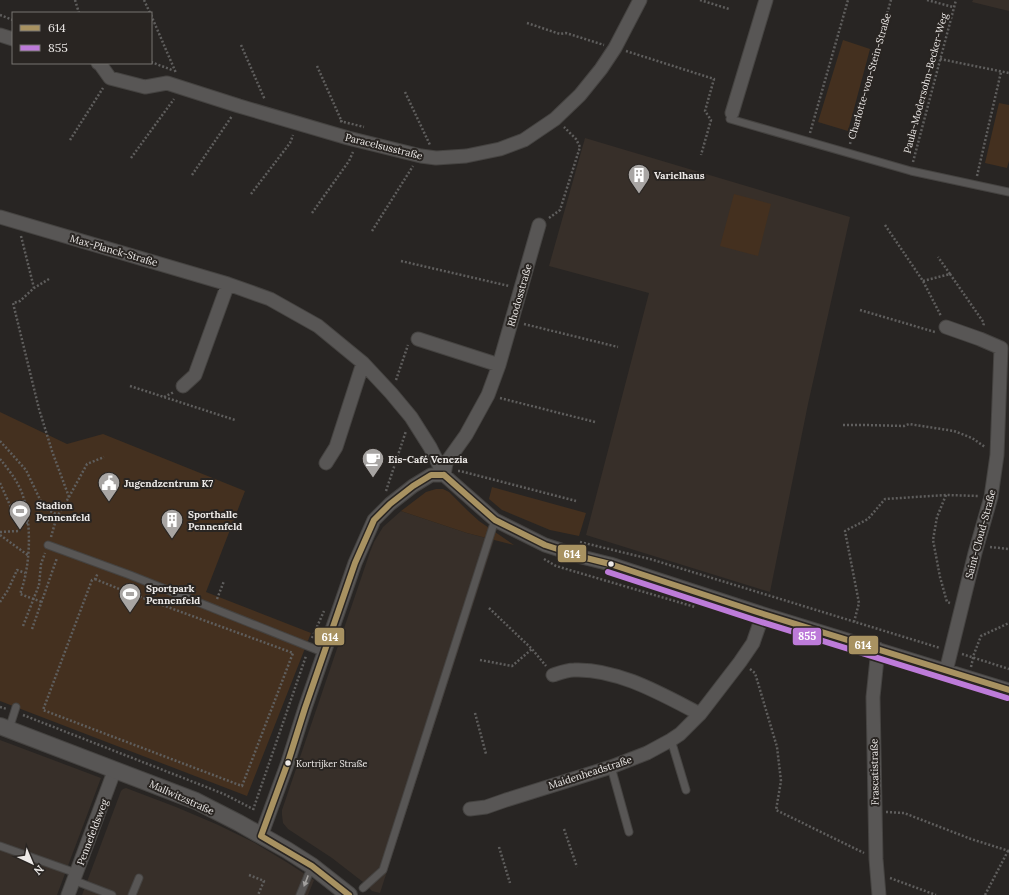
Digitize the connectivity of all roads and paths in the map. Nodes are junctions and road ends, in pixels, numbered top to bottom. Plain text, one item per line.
1 (75, 0) edge
2 (144, 0) edge
3 (640, 0) edge
4 (700, 0) edge
5 (766, 0) edge
6 (848, 0) edge
7 (891, 0) edge
8 (928, 0) edge
9 (956, 0) edge
10 (953, 7) junction
11 (729, 9) dead end
12 (79, 12) edge
13 (149, 12) edge
14 (0, 15) edge
15 (152, 19) edge
16 (12, 20) edge
17 (527, 23) dead end
18 (0, 35) edge
19 (12, 39) edge
20 (240, 45) dead end
21 (615, 48) junction
22 (940, 58) junction
23 (152, 62) edge
24 (100, 64) edge
25 (317, 66) dead end
26 (175, 71) junction
27 (1002, 72) junction
28 (1009, 73) edge
29 (183, 74) dead end
30 (110, 78) junction
31 (182, 87) junction
32 (405, 92) dead end
33 (258, 98) dead end
34 (265, 100) junction
35 (240, 106) junction
36 (732, 113) joint
37 (271, 116) junction
38 (334, 119) dead end
39 (555, 119) junction
40 (342, 121) junction
41 (299, 123) junction
42 (371, 129) dead end
43 (353, 139) junction
44 (70, 140) dead end
45 (807, 141) junction
46 (422, 143) dead end
47 (848, 153) junction
48 (701, 155) dead end
49 (421, 156) junction
50 (131, 158) dead end
51 (911, 171) junction
52 (192, 175) dead end
53 (976, 184) junction
54 (1009, 192) edge
55 (251, 194) dead end
56 (312, 213) dead end
57 (0, 217) edge
58 (18, 222) junction
59 (539, 225) joint
60 (885, 225) dead end
61 (372, 231) dead end
62 (938, 257) dead end
63 (401, 261) dead end
64 (950, 274) junction
65 (49, 279) dead end
66 (923, 281) junction
67 (228, 284) junction
68 (34, 288) junction
69 (521, 289) junction
70 (860, 310) dead end
71 (512, 322) junction
72 (946, 327) junction
73 (418, 338) joint
74 (980, 339) junction
75 (618, 347) dead end
76 (1005, 347) edge
77 (363, 362) junction
78 (499, 365) junction
79 (130, 386) dead end
80 (183, 386) dead end
81 (391, 393) junction
82 (488, 395) junction
83 (411, 417) junction
84 (235, 420) dead end
85 (595, 422) dead end
86 (843, 425) dead end
87 (0, 441) edge
88 (997, 455) junction
89 (104, 457) dead end
90 (0, 459) edge
91 (326, 463) dead end
92 (445, 469) junction
93 (458, 471) junction
94 (463, 477) dead end
95 (0, 482) edge
96 (385, 493) dead end
97 (946, 495) junction
98 (70, 497) junction
99 (991, 497) junction
100 (576, 502) dead end
101 (58, 515) junction
102 (495, 520) junction
103 (28, 523) junction
104 (19, 531) dead end
105 (0, 532) edge
106 (0, 536) edge
107 (577, 541) dead end
108 (48, 545) junction
109 (977, 546) junction
110 (1009, 549) edge
111 (28, 556) junction
112 (538, 556) dead end
113 (54, 565) dead end
114 (26, 573) junction
115 (95, 579) joint
116 (224, 581) dead end
117 (33, 600) junction
118 (0, 602) edge
119 (42, 602) junction
120 (697, 607) dead end
121 (490, 608) dead end
122 (213, 609) junction
123 (961, 610) junction
124 (763, 614) junction
125 (854, 622) junction
126 (1009, 623) edge
127 (23, 626) dead end
128 (32, 629) dead end
129 (532, 649) junction
130 (878, 649) junction
131 (950, 651) junction
132 (325, 653) junction
133 (973, 658) junction
134 (480, 660) dead end
135 (740, 662) junction
136 (1009, 669) edge
137 (946, 671) junction
138 (553, 675) joint
139 (968, 678) junction
140 (1009, 690) edge
141 (0, 707) edge
142 (15, 710) junction
143 (475, 713) dead end
144 (700, 714) junction
145 (4, 728) edge
146 (671, 740) junction
147 (486, 754) dead end
148 (144, 762) dead end
149 (611, 767) junction
150 (115, 769) junction
151 (686, 790) dead end
152 (470, 809) dead end
153 (875, 812) junction
154 (564, 829) dead end
155 (629, 832) dead end
156 (261, 836) junction
157 (0, 846) edge
158 (499, 847) dead end
159 (1009, 850) edge
160 (876, 859) junction
161 (312, 866) junction
162 (577, 867) dead end
163 (877, 872) junction
164 (249, 875) dead end
165 (75, 877) junction
166 (139, 878) dead end
167 (510, 883) dead end
168 (356, 891) edge
169 (68, 895) edge
170 (111, 895) edge
171 (132, 895) edge
172 (258, 895) edge
173 (300, 895) edge
174 (879, 895) edge
175 (936, 895) edge
176 (985, 895) edge

1 - 12 path
2 - 13 path
3 - 21 street, Paracelsusstraße
4 - 11 path
5 - 36 street, Charlotte-von-Stein-Straße
6 - 45 path
7 - 47 path, Charlotte-von-Stein-Straße
8 - 10 path
9 - 10 path, Paula-Modersohn-Becker-Weg
10 - 22 path, Paula-Modersohn-Becker-Weg
14 - 16 path
15 - 26 path
17 - 21 path
18 - 19 street
20 - 34 path
21 - 39 street, Paracelsusstraße
21 - 48 path
22 - 27 path
22 - 51 path, Paula-Modersohn-Becker-Weg
23 - 26 path
24 - 30 street
25 - 40 path
26 - 29 path
26 - 31 path
27 - 28 path
27 - 53 path
30 - 31 street, Paracelsusstraße
30 - 44 path
31 - 35 street, Paracelsusstraße
31 - 50 path
32 - 46 path
33 - 34 path
34 - 37 path
35 - 37 street, Paracelsusstraße
35 - 52 path
36 - 45 lane, Charlotte-von-Stein-Straße
37 - 41 street, Paracelsusstraße
38 - 40 path
39 - 49 street, Paracelsusstraße
39 - 59 path
40 - 42 path
40 - 43 path
41 - 43 street, Paracelsusstraße
41 - 55 path
43 - 49 street, Paracelsusstraße
43 - 56 path
45 - 47 lane, Charlotte-von-Stein-Straße
47 - 51 lane, Charlotte-von-Stein-Straße
49 - 61 path
51 - 53 lane, Charlotte-von-Stein-Straße
53 - 54 lane, Charlotte-von-Stein-Straße
57 - 58 street, Max-Planck-Straße
58 - 67 street, Max-Planck-Straße
58 - 68 path
59 - 69 street, Rhodosstraße
60 - 66 path
62 - 64 path
63 - 69 path
64 - 66 path
64 - 74 path
65 - 68 path
66 - 72 path
67 - 77 street, Max-Planck-Straße
67 - 80 street
68 - 98 path
69 - 71 street, Rhodosstraße
70 - 72 path
71 - 75 path
71 - 78 street, Rhodosstraße
72 - 74 street, Saint-Cloud-Straße
73 - 78 street
73 - 81 path
74 - 76 street, Saint-Cloud-Straße
76 - 88 street, Saint-Cloud-Straße
77 - 81 street, Max-Planck-Straße
77 - 91 street
78 - 82 street, Rhodosstraße
79 - 84 path
81 - 83 street, Max-Planck-Straße
82 - 85 path
82 - 92 street, Rhodosstraße
83 - 92 street, Max-Planck-Straße
83 - 96 path
86 - 88 path
87 - 101 path
88 - 99 street, Saint-Cloud-Straße
89 - 98 path
90 - 103 path
92 - 93 path
92 - 102 street, Max-Planck-Straße
92 - 132 street
93 - 94 path
93 - 100 path
95 - 103 path
97 - 99 path
97 - 123 path
97 - 125 path
98 - 101 path
99 - 109 street, Saint-Cloud-Straße
101 - 108 path
102 - 124 street, Max-Planck-Straße
102 - 168 lane
103 - 111 path
104 - 105 path
106 - 111 path
107 - 125 path
108 - 117 path
108 - 122 lane
109 - 110 path
109 - 123 street, Saint-Cloud-Straße
111 - 114 path
112 - 120 path
113 - 119 path
114 - 117 path
114 - 118 path
115 - 115 path
116 - 122 path
117 - 119 path
117 - 127 path
119 - 128 path
121 - 129 path
122 - 132 lane
123 - 131 street, Saint-Cloud-Straße
124 - 130 street, Max-Planck-Straße
124 - 135 street, Maidenheadstraße
125 - 131 path
126 - 133 path
129 - 134 path
129 - 138 path
130 - 137 street, Max-Planck-Straße
130 - 153 street, Frascatistraße
131 - 133 path
131 - 137 street, Saint-Cloud-Straße
132 - 156 street
133 - 136 path
133 - 139 path
135 - 144 street, Maidenheadstraße
135 - 160 path
137 - 139 street, Max-Planck-Straße
138 - 144 street
139 - 140 street, Max-Planck-Straße
141 - 142 path
142 - 145 lane
142 - 148 path
143 - 147 path
144 - 146 street, Maidenheadstraße
145 - 150 street, Mallwitzstraße
146 - 149 street, Maidenheadstraße
146 - 151 lane
149 - 152 street, Maidenheadstraße
149 - 155 lane
150 - 156 street, Mallwitzstraße
150 - 165 street, Pennefeldsweg
153 - 159 path
153 - 160 street, Frascatistraße
154 - 162 path
156 - 161 street, Mallwitzstraße
157 - 165 lane
158 - 167 path
159 - 176 path
160 - 163 street, Frascatistraße
161 - 168 street, Mallwitzstraße
161 -> 173 lane
163 - 174 street, Frascatistraße
163 - 175 path
164 - 172 path
165 - 169 street, Pennefeldsweg
165 - 170 lane
166 - 171 lane

